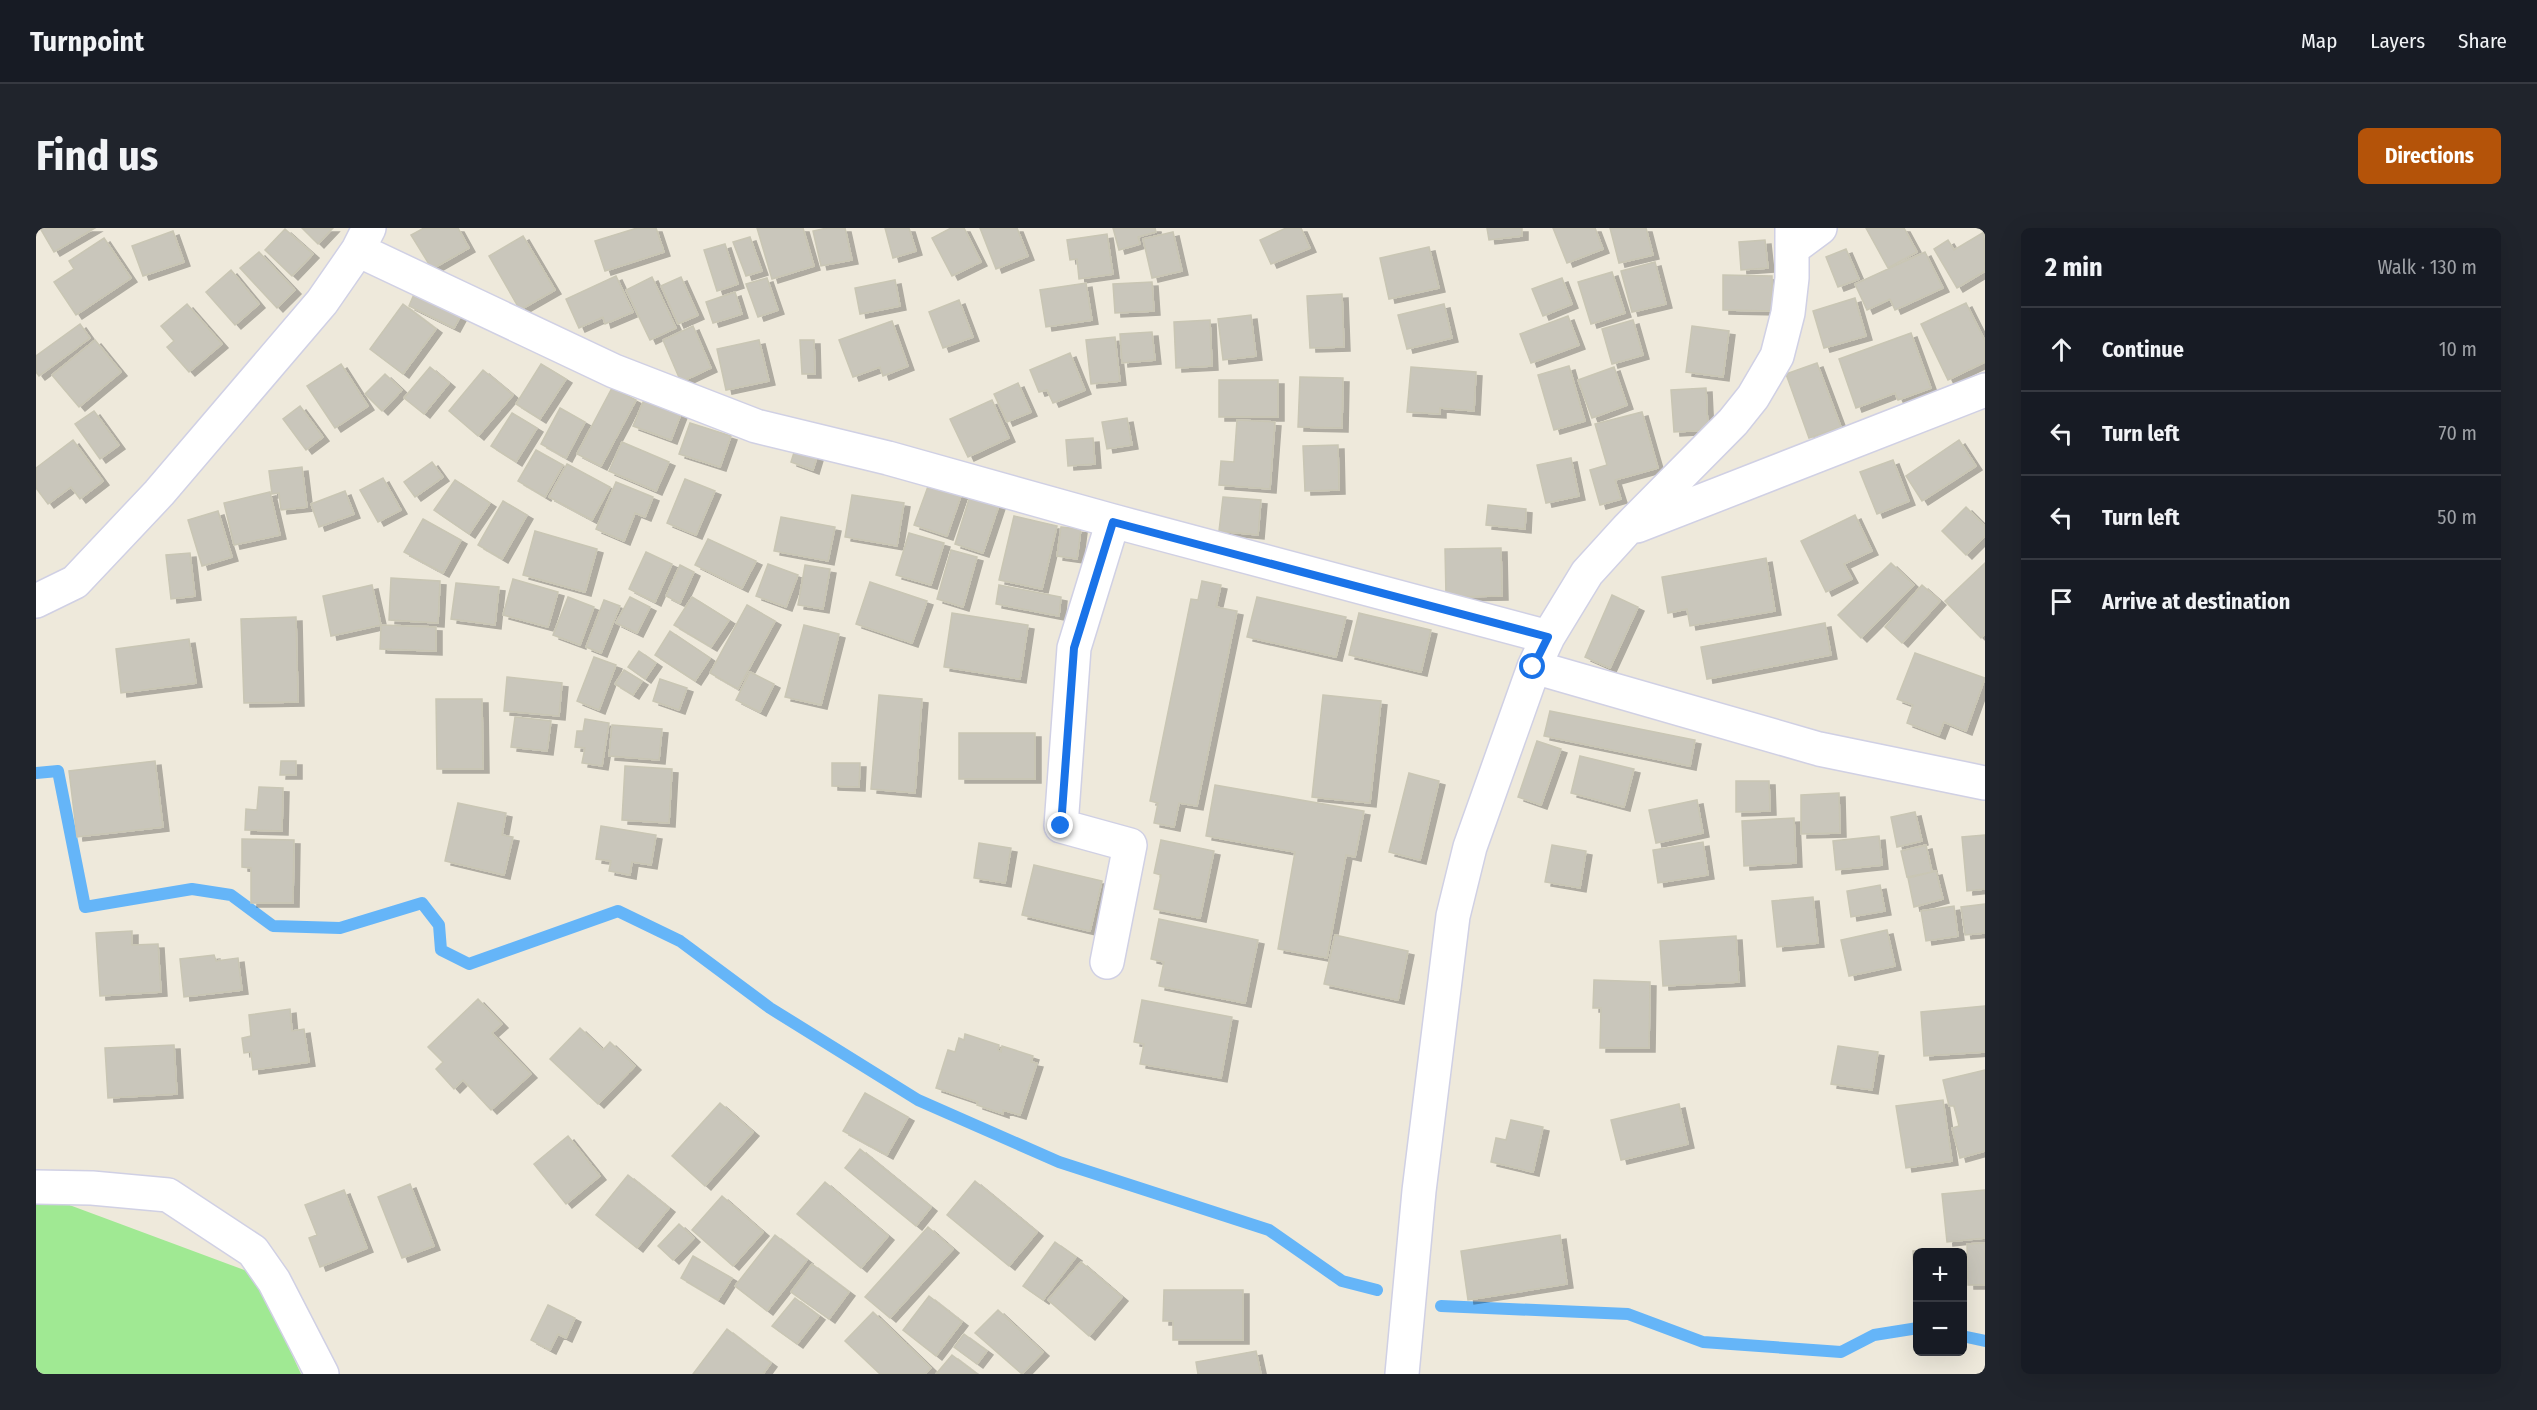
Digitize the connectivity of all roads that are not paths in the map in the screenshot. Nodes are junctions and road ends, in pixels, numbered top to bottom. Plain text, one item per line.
1 (1820, 228) edge
2 (1793, 238) edge
3 (364, 239) edge
4 (1985, 390) edge
5 (1113, 522) junction
6 (1626, 530) junction
7 (36, 601) edge
8 (1548, 637) junction
9 (1533, 667) junction
10 (1985, 783) edge
11 (1107, 963) dead end
12 (36, 1187) edge
13 (322, 1374) edge
14 (1402, 1374) edge

1 - 2 street
2 - 6 street
3 - 5 street
3 - 7 street
4 - 6 street
5 - 8 street
5 - 11 street
6 - 8 street
8 - 9 street
9 - 10 street
9 - 14 street
12 - 13 street

